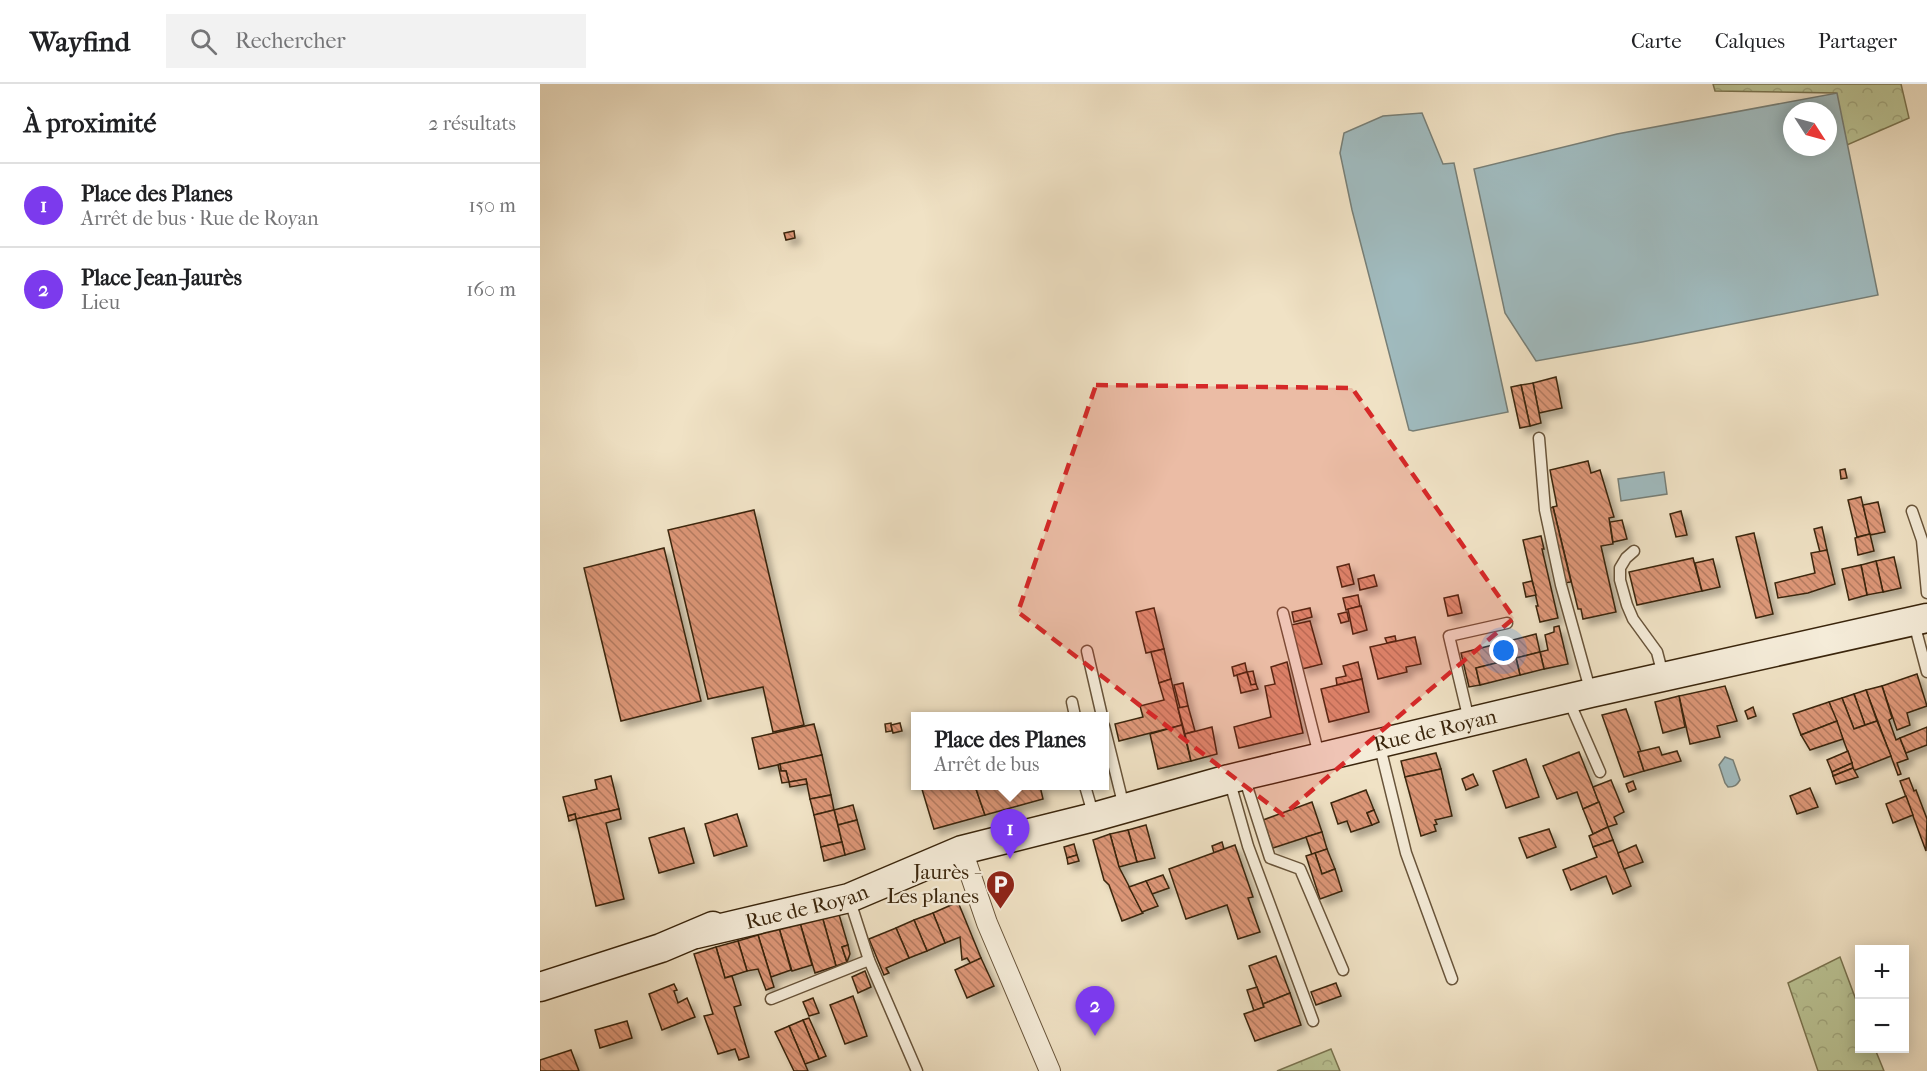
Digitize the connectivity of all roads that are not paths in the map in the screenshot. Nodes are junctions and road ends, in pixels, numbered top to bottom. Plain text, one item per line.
1 (1539, 438) dead end
2 (1912, 511) dead end
3 (1634, 551) dead end
4 (1927, 593) edge
5 (1284, 613) dead end
6 (1920, 619) edge
7 (1507, 623) dead end
8 (1086, 651) dead end
9 (1927, 672) edge
10 (1664, 678) junction
11 (1580, 696) junction
12 (1071, 702) dead end
13 (1073, 712) edge
14 (1101, 712) edge
15 (1470, 722) junction
16 (1379, 743) junction
17 (1109, 746) edge
18 (1319, 757) junction
19 (1600, 772) dead end
20 (1236, 777) junction
21 (1086, 790) edge
22 (1124, 808) junction
23 (1095, 817) junction
24 (954, 853) junction
25 (849, 898) junction
26 (696, 934) junction
27 (869, 960) junction
28 (1343, 970) dead end
29 (1452, 979) dead end
30 (540, 987) edge
31 (771, 999) dead end
32 (1313, 1021) dead end
33 (917, 1071) edge
34 (1050, 1071) edge

1 - 11 lane
2 - 4 lane
3 - 10 lane
5 - 18 lane
6 - 9 lane
6 - 10 main road, Rue de Royan
7 - 15 lane
8 - 14 lane
10 - 11 main road, Rue de Royan
11 - 15 main road, Rue de Royan
11 - 19 lane
12 - 13 lane
15 - 16 main road, Rue de Royan
16 - 18 main road, Rue de Royan
16 - 29 lane
17 - 22 lane
18 - 20 main road, Rue de Royan
20 - 22 main road, Rue de Royan
20 - 28 lane
20 - 32 lane
21 - 23 lane
22 - 23 main road, Rue de Royan
23 - 24 main road, Rue de Royan
24 - 25 main road, Rue de Royan
24 - 26 main road, Rue de Royan
24 - 34 street
25 - 26 main road, Rue de Royan
25 - 27 lane
26 - 30 main road, Rue de Royan
27 - 31 lane
27 - 33 lane

